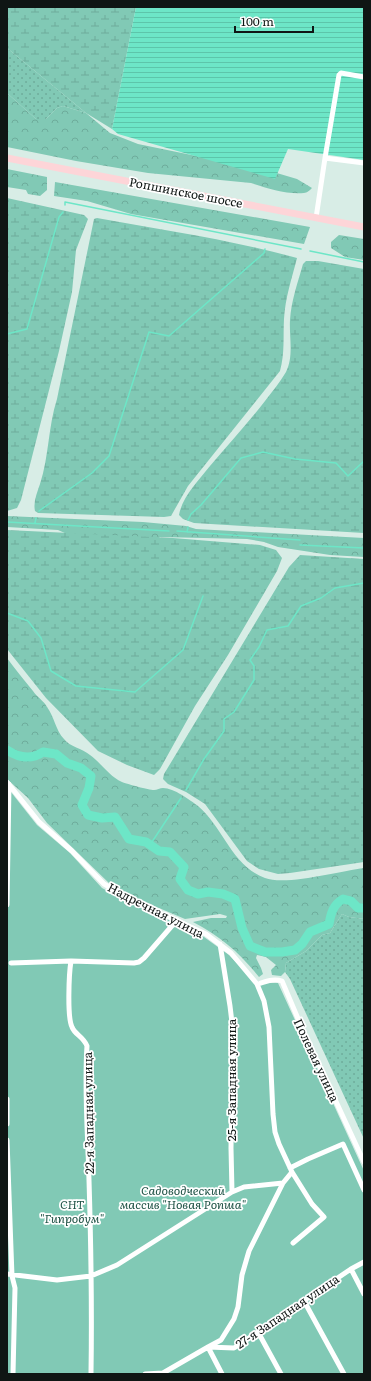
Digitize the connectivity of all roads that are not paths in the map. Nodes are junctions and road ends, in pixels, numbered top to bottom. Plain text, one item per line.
1 (364, 77) edge
2 (7, 158) edge
3 (325, 158) junction
4 (364, 163) edge
5 (316, 218) junction
6 (364, 227) edge
7 (8, 783) edge
8 (7, 905) edge
9 (177, 920) junction
10 (220, 944) junction
11 (71, 961) junction
12 (11, 963) dead end
13 (257, 984) junction
14 (7, 1100) edge
15 (7, 1124) edge
16 (7, 1140) edge
17 (364, 1162) edge
18 (291, 1170) junction
19 (283, 1183) junction
20 (364, 1190) edge
21 (232, 1192) junction
22 (293, 1243) dead end
23 (364, 1262) edge
24 (350, 1269) junction
25 (10, 1275) edge
26 (91, 1276) junction
27 (364, 1294) edge
28 (304, 1301) junction
29 (258, 1332) junction
30 (208, 1347) junction
31 (165, 1373) edge
32 (13, 1374) edge
33 (91, 1374) edge
34 (145, 1374) edge
35 (222, 1374) edge
36 (281, 1374) edge
37 (344, 1374) edge

1 - 3 street
2 - 5 main road, Ропшинское шоссе
3 - 4 street
3 - 5 street
5 - 6 main road, Ропшинское шоссе
7 - 8 street
7 - 9 street, Надречная улица
9 - 10 street, Надречная улица
9 - 11 street
10 - 13 street, Надречная улица
10 - 21 street, 25-я Западная улица
11 - 12 street
11 - 26 street, 22-я Западная улица
13 - 17 street, Полевая улица
13 - 18 street, Надречная улица
14 - 15 street
16 - 25 street
18 - 19 street
18 - 20 street
18 - 22 street, Надречная улица
19 - 21 street
19 - 30 street
21 - 26 street
23 - 24 street, 27-я Западная улица
24 - 27 street
24 - 28 street, 27-я Западная улица
25 - 26 street
25 - 32 street
26 - 33 street, 22-я Западная улица
28 - 29 street, 27-я Западная улица
28 - 37 street
29 - 30 street, 27-я Западная улица
29 - 36 street
30 - 31 street
30 - 35 street
31 - 34 street

